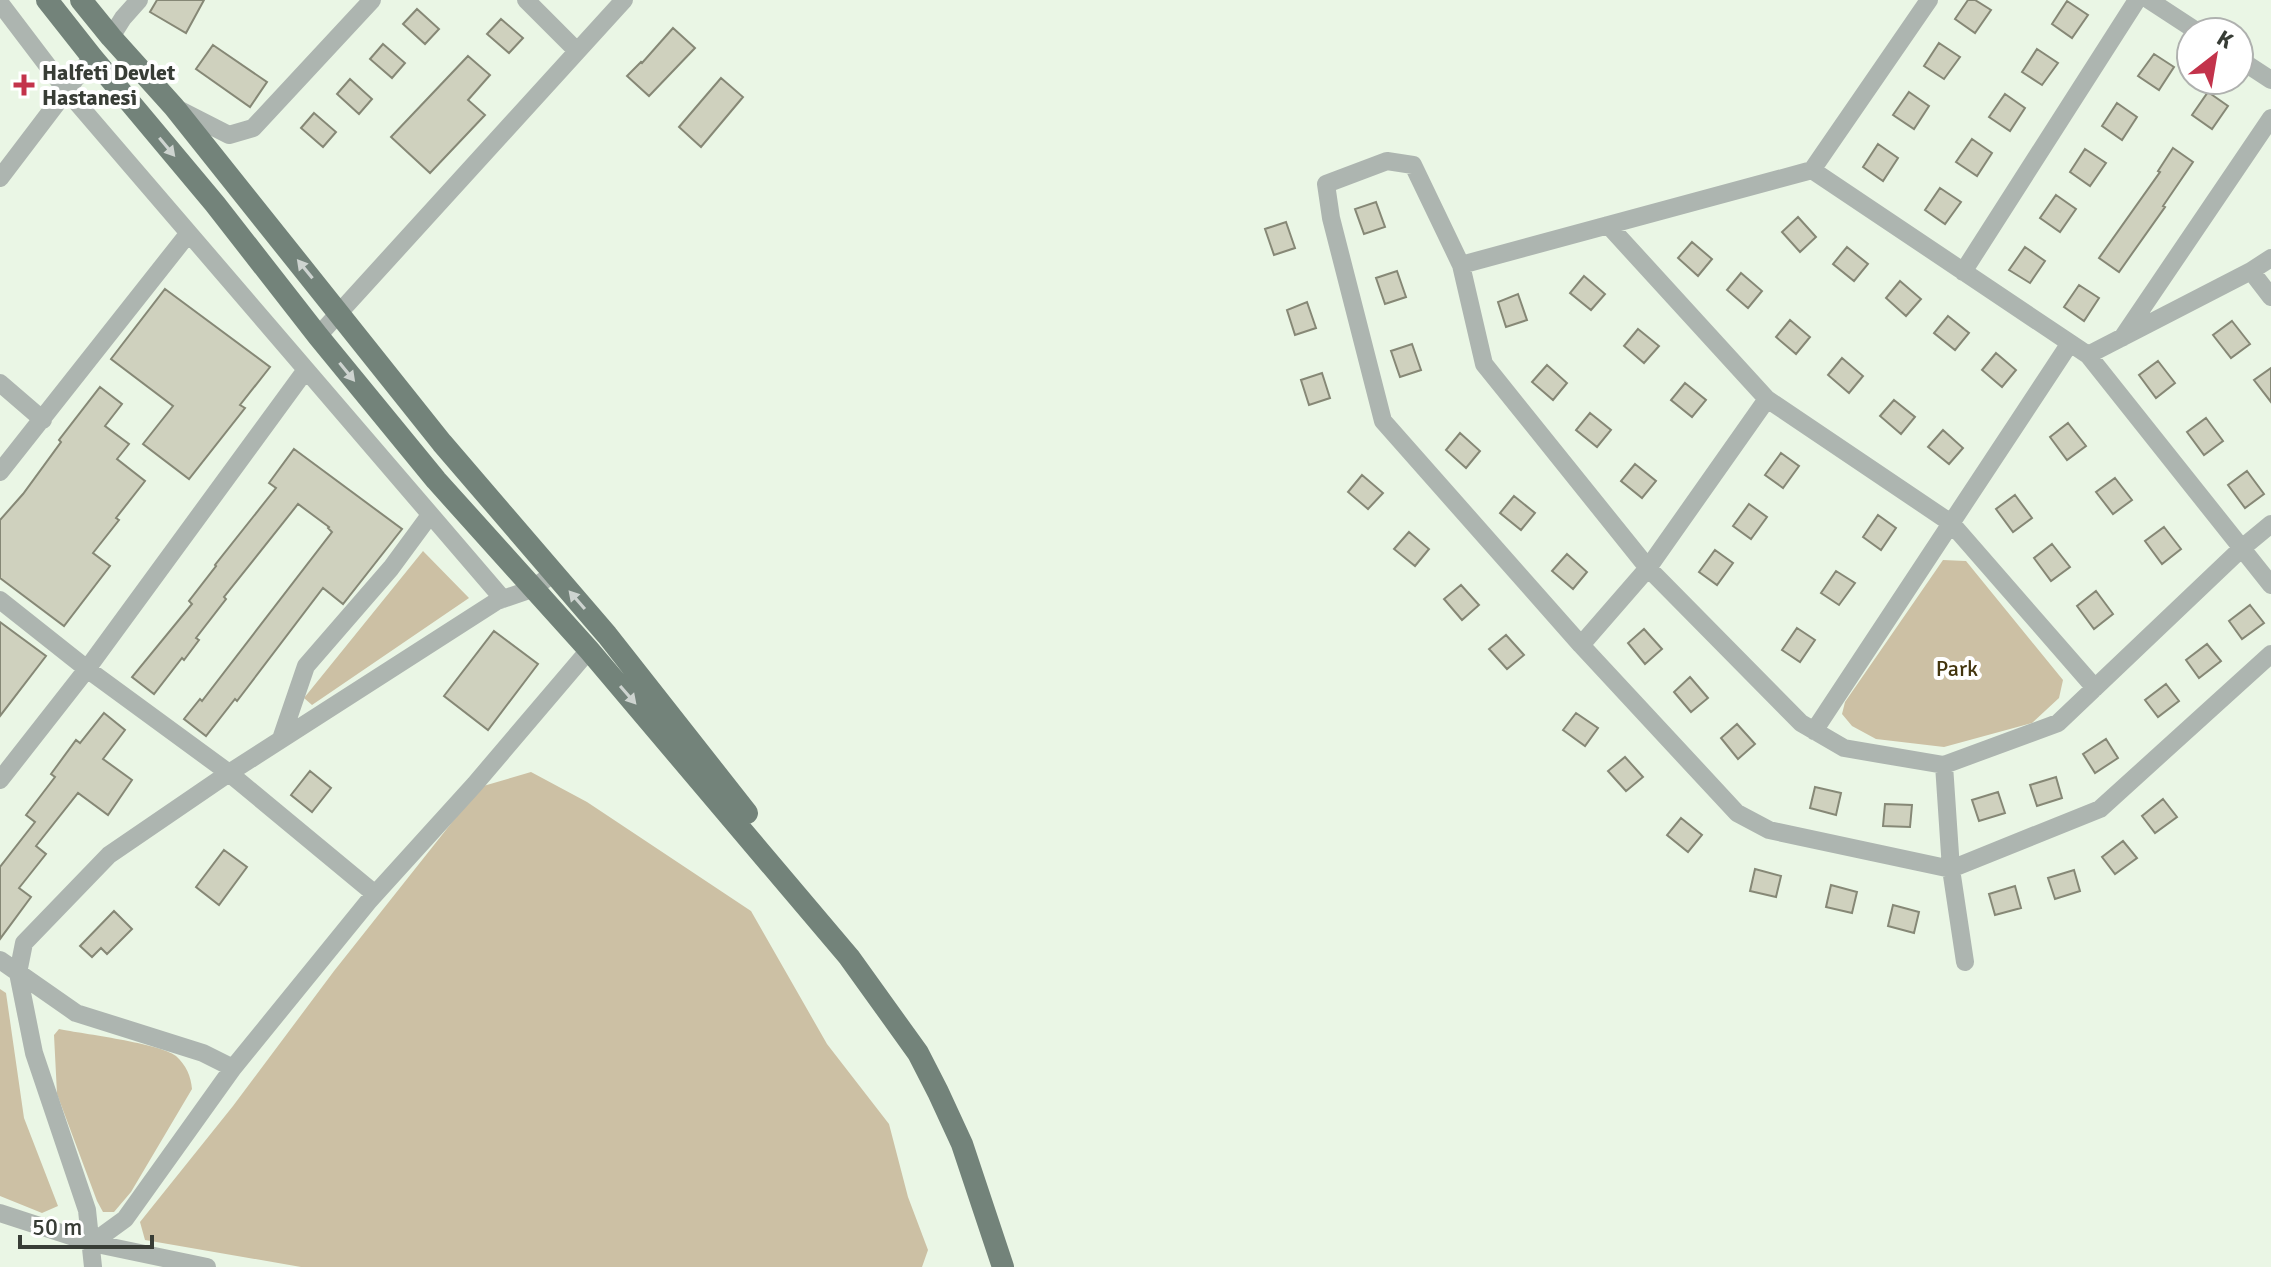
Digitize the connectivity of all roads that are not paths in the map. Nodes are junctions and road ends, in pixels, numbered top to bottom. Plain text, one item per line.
1 (47, 0) edge
2 (81, 0) edge
3 (139, 0) edge
4 (372, 0) edge
5 (526, 0) edge
6 (624, 0) edge
7 (1929, 0) edge
8 (2137, 0) edge
9 (2149, 0) edge
10 (0, 3) edge
11 (2175, 17) edge
12 (111, 37) junction
13 (577, 51) junction
14 (92, 57) junction
15 (66, 90) junction
16 (174, 107) junction
17 (2271, 118) edge
18 (1812, 170) junction
19 (0, 178) edge
20 (1608, 225) junction
21 (188, 234) junction
22 (2271, 258) edge
23 (1461, 265) junction
24 (2251, 271) junction
25 (1963, 272) junction
26 (2271, 297) edge
27 (340, 312) junction
28 (318, 336) junction
29 (2122, 338) junction
30 (2070, 343) junction
31 (2088, 355) junction
32 (305, 371) junction
33 (0, 383) edge
34 (1767, 399) junction
35 (43, 420) junction
36 (0, 472) edge
37 (430, 515) junction
38 (1951, 523) junction
39 (2271, 524) edge
40 (2242, 548) junction
41 (1648, 568) junction
42 (554, 573) junction
43 (2271, 585) edge
44 (532, 589) junction
45 (503, 599) junction
46 (0, 600) edge
47 (1581, 645) junction
48 (589, 650) junction
49 (2271, 654) edge
50 (87, 669) junction
51 (2095, 688) junction
52 (1814, 731) junction
53 (281, 739) junction
54 (1944, 765) junction
55 (229, 773) junction
56 (0, 780) edge
57 (1951, 869) junction
58 (375, 894) junction
59 (0, 960) edge
60 (1965, 962) dead end
61 (18, 973) junction
62 (233, 1068) junction
63 (0, 1213) edge
64 (92, 1243) junction
65 (93, 1267) edge
66 (207, 1267) edge
67 (1003, 1267) edge
68 (1015, 1267) edge

1 - 14 main road
2 - 12 main road
3 - 12 street
4 - 16 street
5 - 13 street
6 - 13 street
7 - 18 street
8 - 25 street
9 - 11 street
10 - 15 street
12 - 16 main road
13 - 27 street
14 - 15 street
14 -> 28 main road
15 - 19 street
15 - 21 street
27 -> 16 main road
17 - 29 street
18 - 20 street
18 - 25 street
20 - 23 street
20 - 34 street
21 - 32 street
21 - 35 street
22 - 24 street
23 - 41 street
23 - 47 street
24 - 26 street
24 - 29 street
25 - 30 street
27 - 28 street
27 - 42 main road
28 -> 44 main road
29 - 31 street
30 - 31 street
30 - 38 street
31 - 40 street
32 - 37 street
32 - 50 street
33 - 35 street
34 - 38 street
34 - 41 street
35 - 36 street
37 - 45 street
37 - 53 street
38 - 51 street
38 - 52 street
39 - 40 street
40 - 43 street
40 - 51 street
41 - 47 street
41 - 52 street
42 - 44 street
68 -> 42 main road
44 - 45 street
44 - 48 main road
45 - 53 street
46 - 50 street
47 - 57 street
48 - 58 street
48 -> 67 main road
49 - 57 street
50 - 55 street
50 - 56 street
51 - 54 street
52 - 54 street
53 - 55 street
54 - 57 street
55 - 58 street
55 - 61 street
57 - 60 street
58 - 62 street
59 - 61 street
61 - 62 street
61 - 64 street
62 - 64 street
63 - 64 street
64 - 65 street
64 - 66 street

